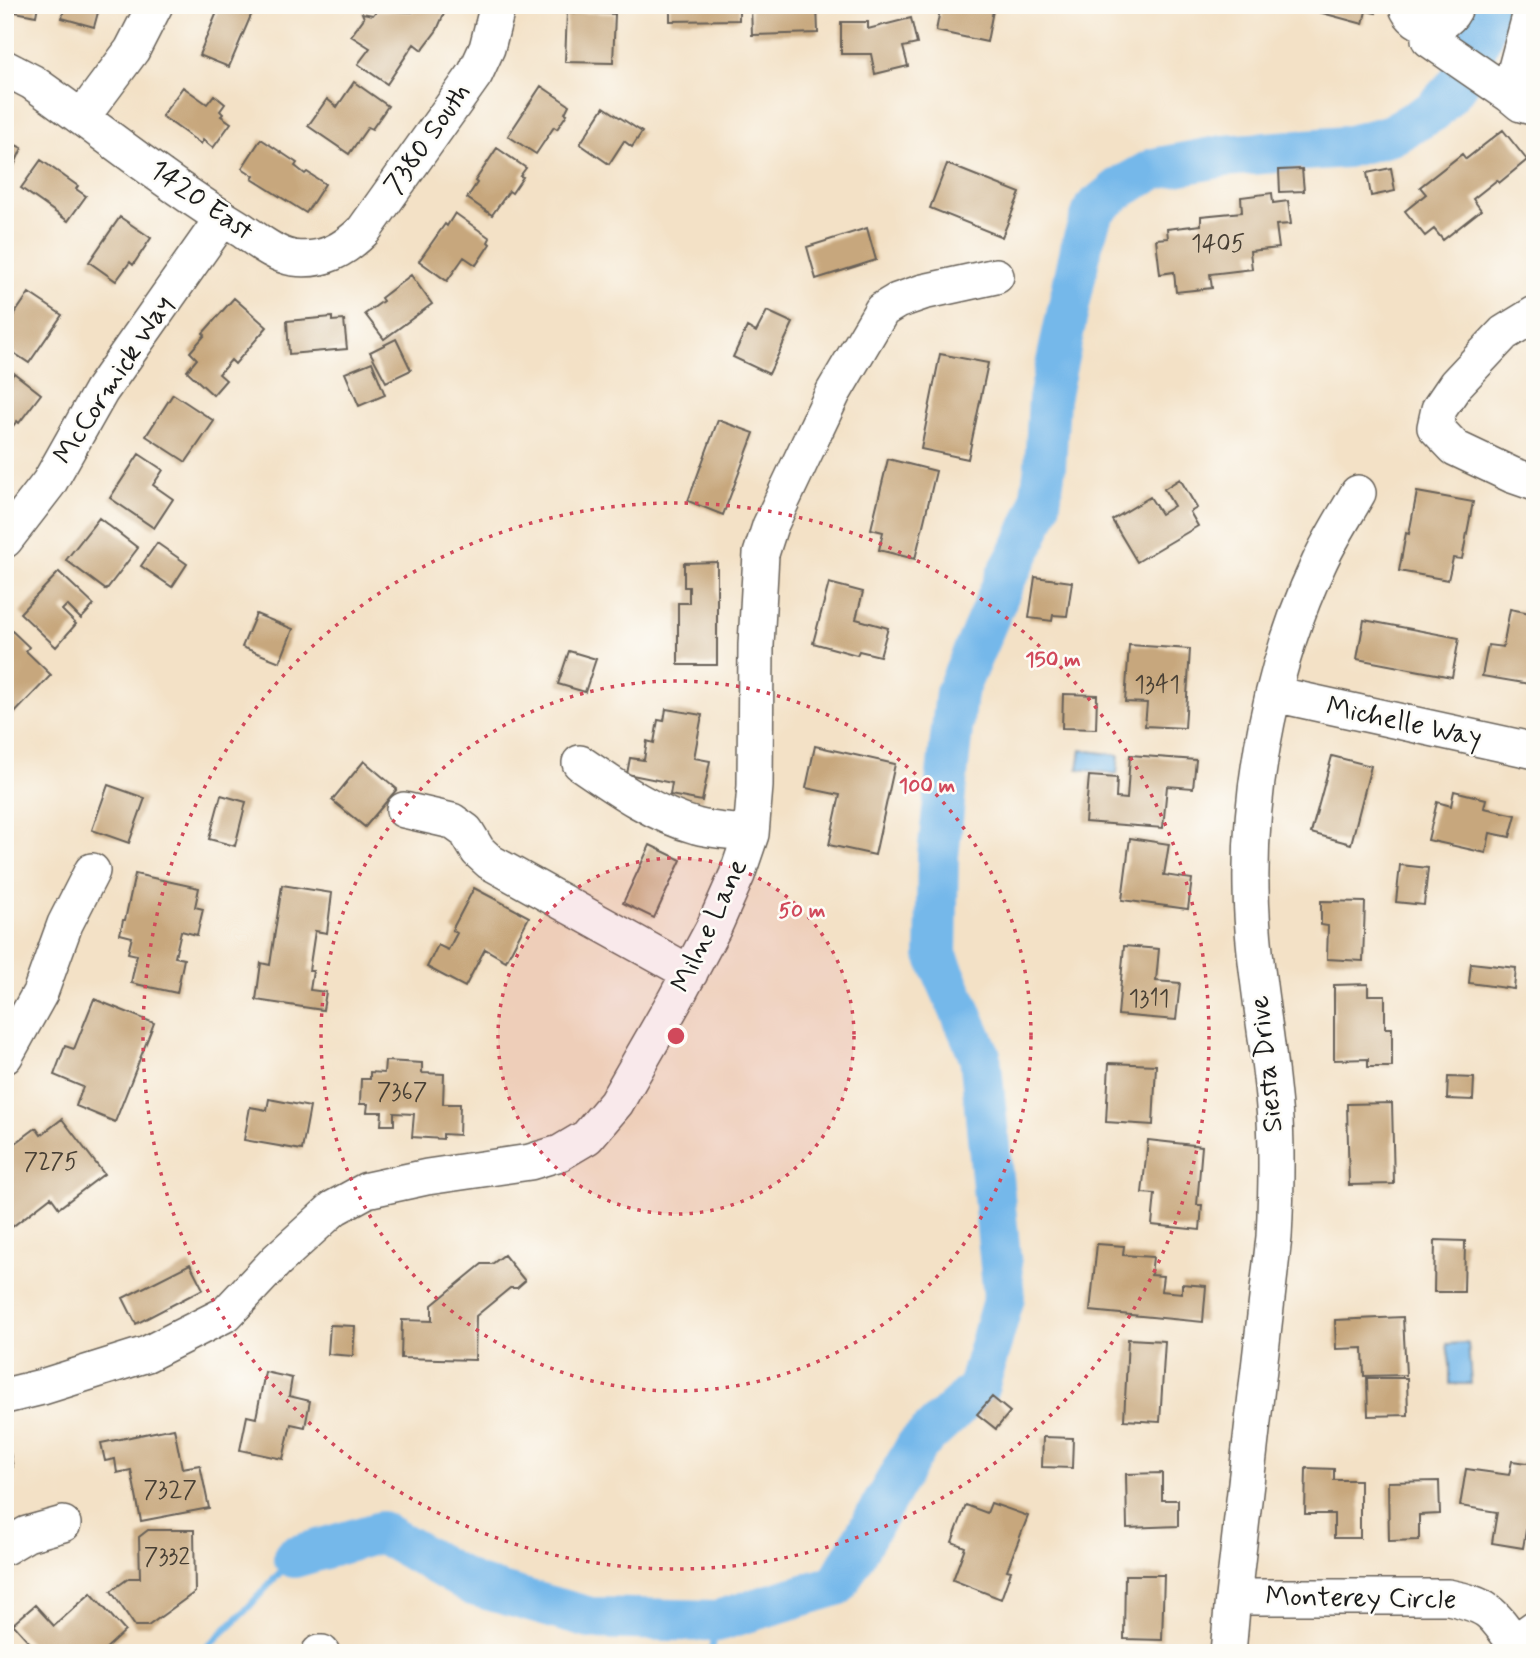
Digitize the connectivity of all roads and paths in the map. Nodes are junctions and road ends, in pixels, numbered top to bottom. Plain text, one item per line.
1 (155, 5) edge
2 (498, 5) edge
3 (1533, 5) edge
4 (1431, 12) edge
5 (5, 68) edge
6 (1511, 94) edge
7 (82, 117) junction
8 (222, 219) junction
9 (331, 255) joint
10 (996, 276) dead end
11 (1535, 314) edge
12 (1535, 483) edge
13 (1358, 493) dead end
14 (5, 540) edge
15 (1274, 694) junction
16 (1535, 751) edge
17 (580, 763) dead end
18 (404, 810) dead end
19 (751, 834) junction
20 (92, 871) dead end
21 (690, 973) junction
22 (5, 1056) edge
23 (5, 1396) edge
24 (63, 1524) dead end
25 (5, 1547) edge
26 (1233, 1597) junction
27 (1524, 1636) edge
28 (1228, 1653) edge

1 - 7 street
2 - 9 street, 7380 South
3 - 6 street
4 - 6 street
5 - 7 street, 1420 East
7 - 8 street, 1420 East
8 - 9 street, 1420 East
8 - 14 street, McCormick Way
10 - 19 street, Milne Lane
11 - 12 street
13 - 15 street, Siesta Drive
15 - 16 street, Michelle Way
15 - 26 street, Siesta Drive
17 - 19 street
18 - 21 street
19 - 21 street, Milne Lane
20 - 22 street
21 - 23 street, Milne Lane
24 - 25 street
26 - 27 street, Monterey Circle
26 - 28 street, Siesta Drive

